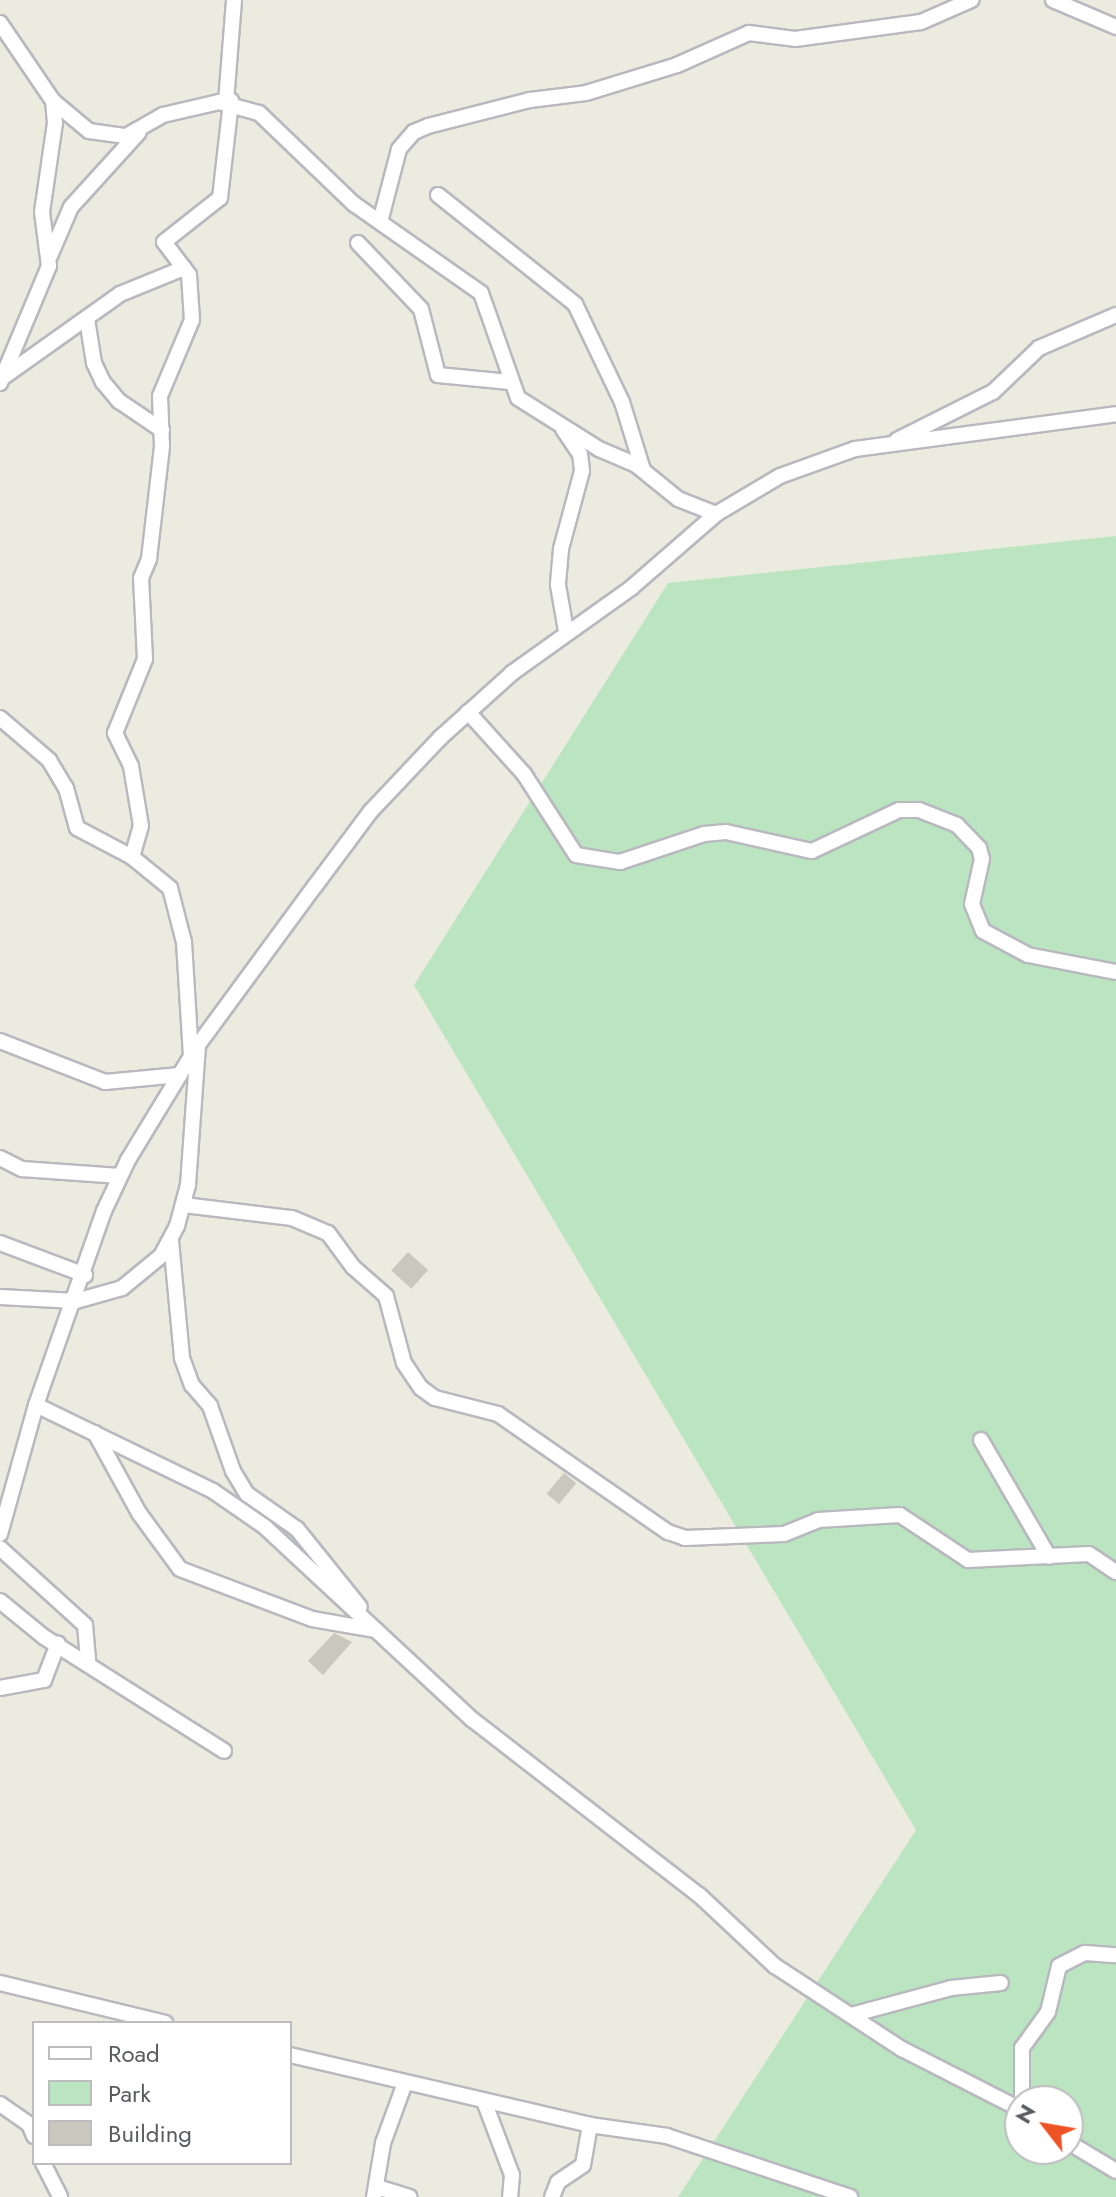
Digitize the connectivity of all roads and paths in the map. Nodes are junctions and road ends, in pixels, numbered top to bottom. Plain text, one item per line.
1 (234, 0) edge
2 (971, 0) edge
3 (1053, 0) edge
4 (0, 23) edge
5 (1116, 27) edge
6 (5, 43) edge
7 (53, 101) junction
8 (229, 102) junction
9 (142, 127) junction
10 (438, 195) dead end
11 (380, 222) junction
12 (358, 243) dead end
13 (50, 256) junction
14 (184, 268) junction
15 (1116, 315) edge
16 (87, 319) junction
17 (1, 381) edge
18 (510, 382) junction
19 (1116, 414) edge
20 (560, 425) junction
21 (162, 430) junction
22 (890, 444) junction
23 (644, 471) junction
24 (716, 514) junction
25 (566, 631) junction
26 (468, 712) junction
27 (0, 718) edge
28 (132, 857) junction
29 (1116, 972) edge
30 (0, 1041) edge
31 (194, 1051) junction
32 (180, 1075) junction
33 (0, 1158) edge
34 (120, 1176) junction
35 (184, 1205) junction
36 (171, 1241) junction
37 (0, 1243) edge
38 (85, 1275) junction
39 (0, 1297) edge
40 (76, 1301) junction
41 (36, 1405) junction
42 (95, 1433) junction
43 (981, 1440) dead end
44 (0, 1534) edge
45 (0, 1548) edge
46 (1049, 1557) junction
47 (1116, 1572) edge
48 (0, 1601) edge
49 (379, 1631) junction
50 (396, 1643) junction
51 (58, 1644) junction
52 (88, 1662) junction
53 (0, 1688) edge
54 (224, 1751) dead end
55 (1116, 1955) edge
56 (0, 1983) edge
57 (1001, 1983) dead end
58 (851, 2015) junction
59 (157, 2021) edge
60 (292, 2055) edge
61 (405, 2083) junction
62 (1022, 2085) edge
63 (484, 2101) junction
64 (1004, 2101) edge
65 (0, 2104) edge
66 (590, 2125) junction
67 (32, 2133) edge
68 (1084, 2152) edge
69 (44, 2165) edge
70 (1116, 2171) edge
71 (376, 2192) edge
72 (60, 2197) edge
73 (409, 2197) edge
74 (511, 2197) edge
75 (552, 2197) edge
76 (850, 2197) edge

1 - 8 street
2 - 11 street
3 - 5 street
4 - 6 street
6 - 7 street
7 - 9 street
7 - 13 street
8 - 9 street
8 - 11 street
8 - 14 street
9 - 13 street
10 - 23 street
11 - 18 street
12 - 18 street
13 - 17 street
14 - 16 street
14 - 21 street
15 - 22 street
16 - 17 street
16 - 21 street
18 - 20 street
19 - 22 street
20 - 23 street
20 - 25 street
21 - 28 street
22 - 24 street
23 - 24 street
24 - 25 street
25 - 26 street
26 - 29 street
26 - 31 street
27 - 28 street
28 - 31 street
30 - 32 street
31 - 32 street
31 - 35 street
32 - 34 street
33 - 34 street
34 - 38 street
35 - 36 street
35 - 46 street
36 - 40 street
36 - 50 street
37 - 38 street
38 - 40 street
39 - 40 street
40 - 41 street
41 - 42 street
41 - 44 street
42 - 49 street
42 - 49 street
43 - 46 street
45 - 52 street
46 - 47 street
48 - 51 street
49 - 50 street
50 - 58 street
51 - 52 street
51 - 53 street
52 - 54 street
55 - 62 street
56 - 59 street
57 - 58 street
58 - 64 street
60 - 61 street
61 - 63 street
61 - 71 street
63 - 66 street
63 - 74 street
65 - 67 street
66 - 75 street
66 - 76 street
68 - 70 street
69 - 72 street
71 - 73 street

